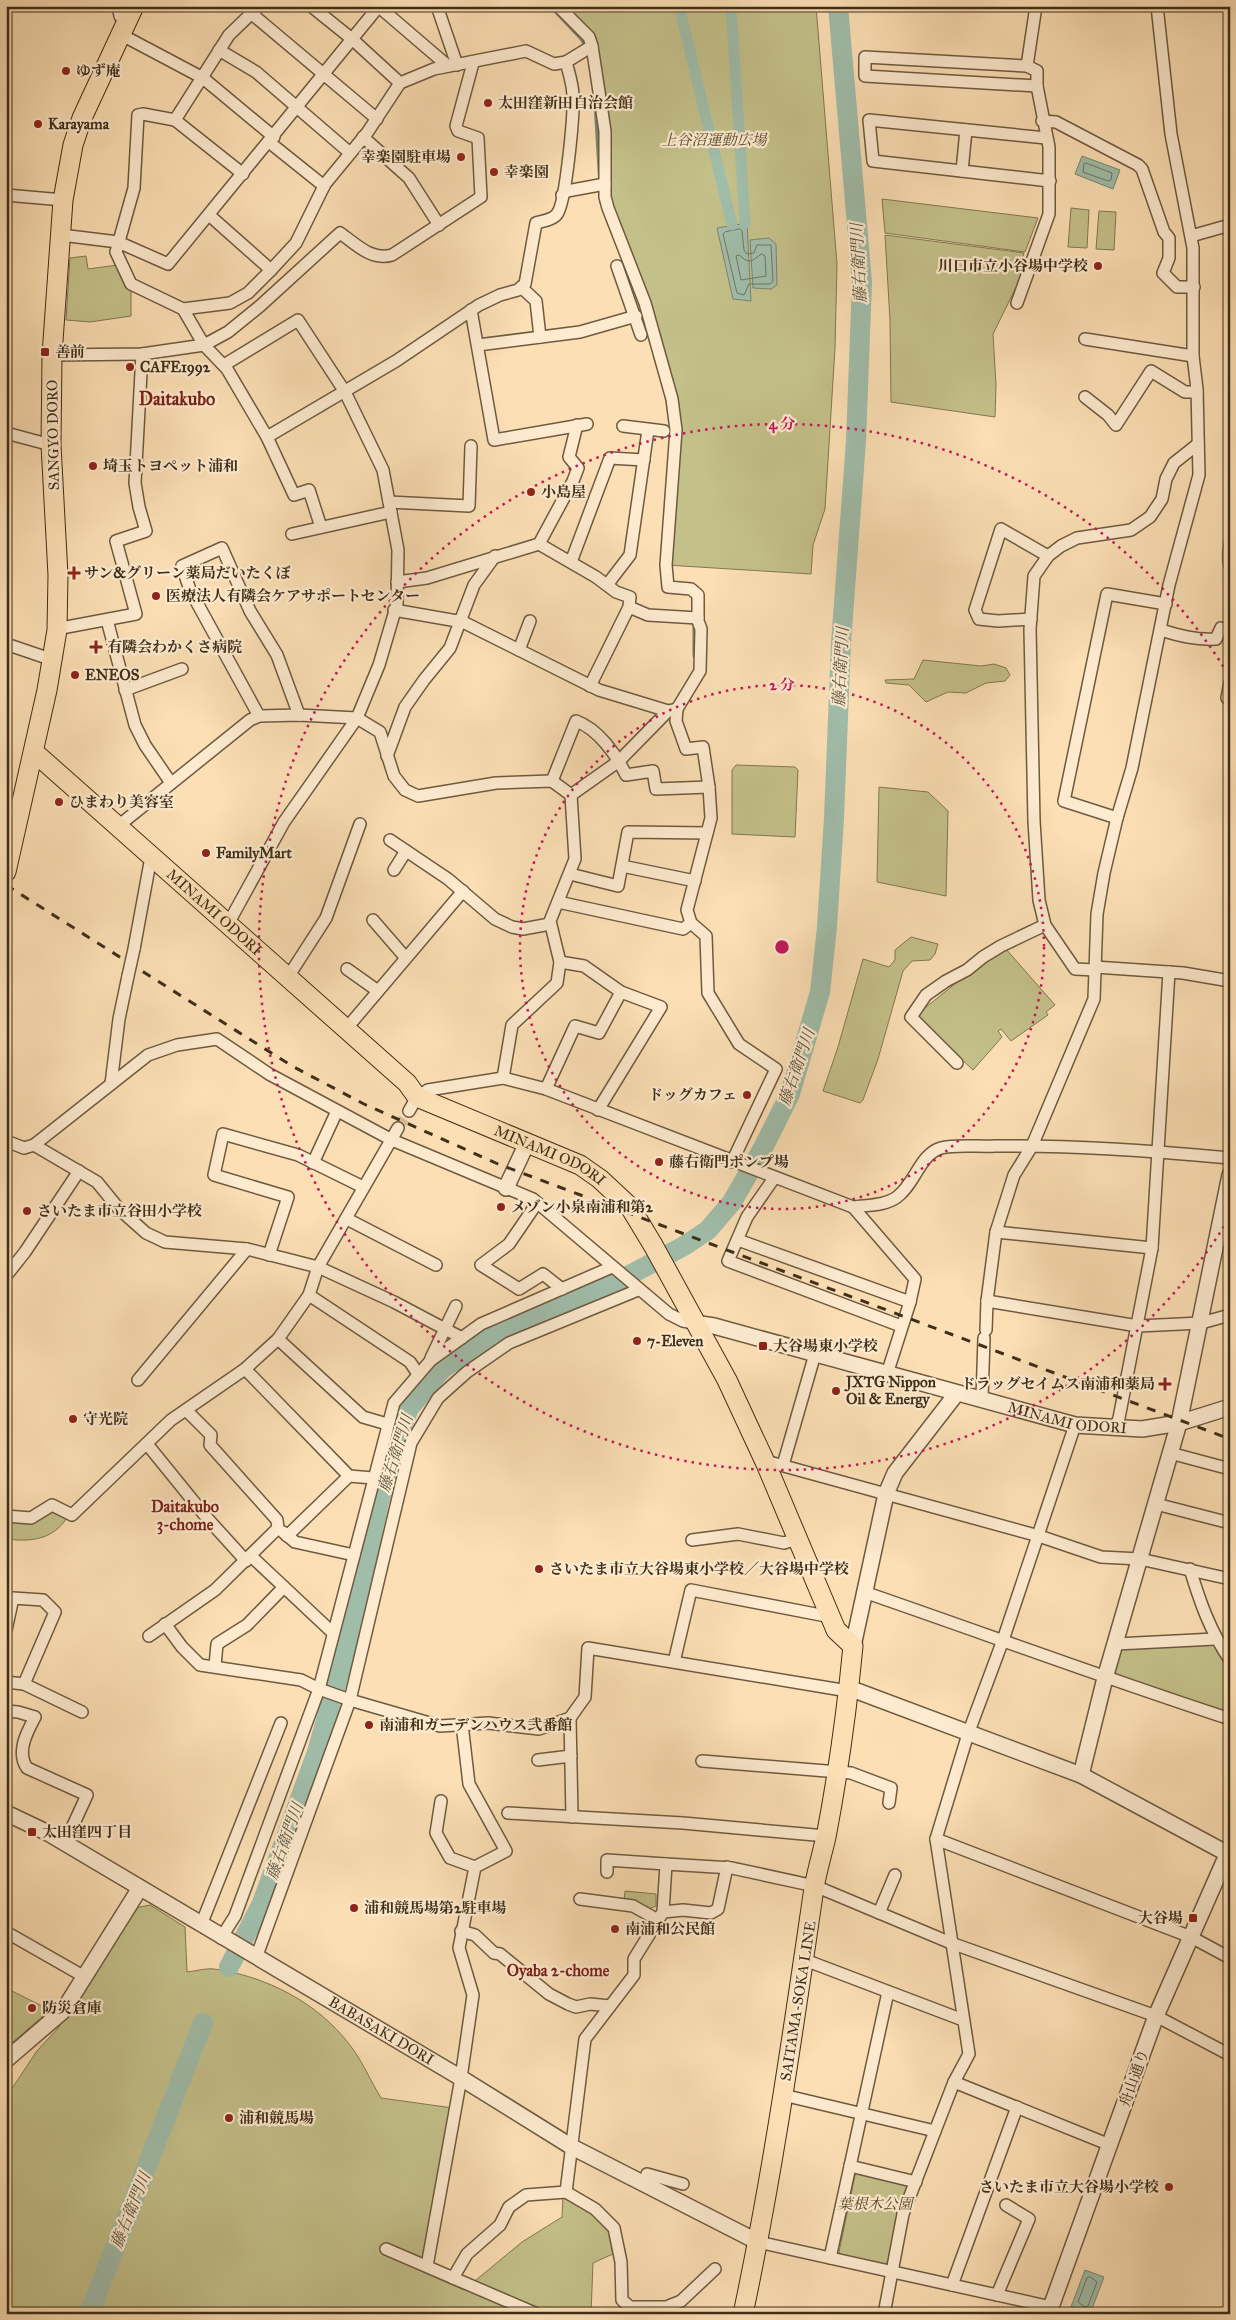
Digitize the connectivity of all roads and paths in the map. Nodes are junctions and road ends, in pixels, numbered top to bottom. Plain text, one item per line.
1 (311, 6) edge
2 (379, 6) edge
3 (437, 6) edge
4 (558, 6) edge
5 (1036, 6) edge
6 (1157, 6) edge
7 (255, 10) edge
8 (125, 17) edge
9 (352, 39) junction
10 (592, 46) junction
11 (220, 50) junction
12 (566, 62) junction
13 (473, 63) junction
14 (453, 65) junction
15 (1027, 66) junction
16 (325, 75) junction
17 (203, 78) junction
18 (400, 83) junction
19 (1037, 86) junction
20 (296, 109) junction
21 (377, 119) junction
22 (175, 120) junction
23 (1042, 121) junction
24 (966, 130) junction
25 (364, 137) junction
26 (1046, 138) junction
27 (272, 139) junction
28 (350, 153) junction
29 (962, 171) junction
30 (243, 174) junction
31 (1050, 181) junction
32 (605, 184) junction
33 (324, 186) junction
34 (6, 195) edge
35 (562, 195) junction
36 (64, 200) junction
37 (209, 215) junction
38 (439, 225) junction
39 (1230, 225) edge
40 (61, 235) junction
41 (1191, 236) junction
42 (118, 242) junction
43 (616, 266) dead end
44 (271, 270) junction
45 (521, 287) junction
46 (1194, 287) junction
47 (1017, 303) dead end
48 (184, 308) junction
49 (471, 310) junction
50 (636, 316) junction
51 (642, 335) dead end
52 (540, 337) junction
53 (1085, 339) dead end
54 (204, 345) junction
55 (478, 345) junction
56 (142, 354) junction
57 (52, 355) junction
58 (1193, 356) junction
59 (224, 366) junction
60 (345, 392) junction
61 (1197, 392) junction
62 (1085, 397) dead end
63 (623, 426) dead end
64 (648, 430) junction
65 (664, 431) dead end
66 (6, 433) edge
67 (267, 437) junction
68 (1198, 444) junction
69 (51, 445) junction
70 (470, 446) dead end
71 (644, 460) junction
72 (390, 507) junction
73 (321, 527) junction
74 (292, 534) dead end
75 (540, 544) junction
76 (495, 556) junction
77 (1048, 556) junction
78 (571, 562) junction
79 (398, 582) junction
80 (607, 586) junction
81 (1166, 604) junction
82 (629, 607) junction
83 (394, 610) junction
84 (698, 618) junction
85 (1031, 619) junction
86 (107, 620) junction
87 (530, 621) dead end
88 (461, 622) junction
89 (56, 629) junction
90 (1161, 630) junction
91 (1230, 630) edge
92 (6, 644) edge
93 (519, 650) junction
94 (53, 660) junction
95 (182, 669) dead end
96 (1230, 682) edge
97 (590, 686) junction
98 (125, 690) junction
99 (1226, 698) dead end
100 (673, 710) junction
101 (299, 715) junction
102 (259, 716) junction
103 (357, 718) junction
104 (34, 752) junction
105 (387, 756) junction
106 (619, 761) junction
107 (552, 781) junction
108 (171, 783) junction
109 (709, 787) junction
110 (571, 795) junction
111 (1117, 818) junction
112 (360, 824) dead end
113 (117, 827) junction
114 (707, 833) junction
115 (390, 840) dead end
116 (406, 850) junction
117 (151, 857) junction
118 (622, 866) junction
119 (7, 867) edge
120 (394, 870) dead end
121 (570, 874) junction
122 (695, 881) junction
123 (463, 891) junction
124 (558, 902) junction
125 (372, 920) dead end
126 (691, 923) junction
127 (228, 924) junction
128 (550, 924) junction
129 (1045, 925) junction
130 (405, 957) junction
131 (560, 962) junction
132 (1095, 968) junction
133 (347, 969) dead end
134 (1169, 972) junction
135 (288, 976) junction
136 (1230, 982) edge
137 (378, 991) junction
138 (621, 992) junction
139 (346, 1029) junction
140 (958, 1064) dead end
141 (504, 1078) junction
142 (111, 1084) junction
143 (546, 1089) junction
144 (413, 1104) junction
145 (598, 1110) junction
146 (337, 1111) junction
147 (398, 1128) tunnel mouth
148 (392, 1140) junction
149 (6, 1141) edge
150 (526, 1143) junction
151 (34, 1146) junction
152 (1032, 1146) junction
153 (1158, 1151) junction
154 (1230, 1158) edge
155 (313, 1162) junction
156 (735, 1163) junction
157 (79, 1171) junction
158 (1230, 1175) edge
159 (769, 1176) junction
160 (363, 1187) junction
161 (506, 1188) junction
162 (537, 1203) junction
163 (853, 1207) junction
164 (348, 1219) junction
165 (996, 1232) junction
166 (738, 1240) junction
167 (1152, 1248) junction
168 (247, 1249) junction
169 (269, 1254) junction
170 (436, 1266) dead end
171 (318, 1267) junction
172 (614, 1269) junction
173 (6, 1276) edge
174 (636, 1288) junction
175 (562, 1289) junction
176 (309, 1295) junction
177 (987, 1301) junction
178 (910, 1302) junction
179 (456, 1306) dead end
180 (1230, 1314) edge
181 (694, 1323) junction
182 (1201, 1323) junction
183 (901, 1326) junction
184 (1138, 1326) junction
185 (446, 1328) junction
186 (462, 1338) junction
187 (278, 1339) junction
188 (815, 1354) junction
189 (431, 1360) junction
190 (245, 1369) junction
191 (418, 1374) junction
192 (887, 1374) junction
193 (138, 1380) dead end
194 (957, 1393) junction
195 (982, 1398) junction
196 (1230, 1407) edge
197 (186, 1410) junction
198 (1179, 1423) junction
199 (387, 1424) junction
200 (1076, 1425) junction
201 (1115, 1428) junction
202 (147, 1444) junction
203 (1170, 1453) junction
204 (774, 1465) junction
205 (1230, 1469) edge
206 (349, 1476) junction
207 (373, 1478) junction
208 (886, 1494) junction
209 (1156, 1504) junction
210 (6, 1516) edge
211 (1230, 1523) edge
212 (278, 1528) junction
213 (287, 1536) junction
214 (1039, 1536) junction
215 (797, 1539) junction
216 (692, 1540) dead end
217 (354, 1554) junction
218 (248, 1559) junction
219 (1140, 1559) junction
220 (1190, 1569) junction
221 (1230, 1579) edge
222 (284, 1587) junction
223 (864, 1592) junction
224 (831, 1617) junction
225 (165, 1624) junction
226 (6, 1630) edge
227 (333, 1633) junction
228 (149, 1636) dead end
229 (1215, 1639) junction
230 (1003, 1640) junction
231 (1116, 1644) junction
232 (853, 1646) junction
233 (1230, 1660) edge
234 (674, 1662) junction
235 (215, 1666) junction
236 (1105, 1678) junction
237 (6, 1682) edge
238 (24, 1684) junction
239 (321, 1690) junction
240 (848, 1690) junction
241 (347, 1699) junction
242 (6, 1711) edge
243 (82, 1712) dead end
244 (570, 1718) junction
245 (1230, 1719) edge
246 (281, 1723) dead end
247 (462, 1724) junction
248 (968, 1734) junction
249 (571, 1756) junction
250 (538, 1760) dead end
251 (702, 1761) dead end
252 (836, 1773) junction
253 (1081, 1775) junction
254 (441, 1801) dead end
255 (889, 1803) dead end
256 (6, 1813) edge
257 (508, 1813) dead end
258 (572, 1817) junction
259 (826, 1836) junction
260 (936, 1839) junction
261 (65, 1843) junction
262 (1229, 1852) edge
263 (666, 1864) junction
264 (727, 1867) junction
265 (476, 1868) junction
266 (607, 1872) dead end
267 (895, 1875) dead end
268 (814, 1886) junction
269 (140, 1888) junction
270 (580, 1899) dead end
271 (880, 1913) junction
272 (661, 1916) junction
273 (201, 1925) junction
274 (6, 1932) edge
275 (461, 1932) junction
276 (1191, 1938) junction
277 (225, 1940) junction
278 (951, 1943) junction
279 (254, 1957) junction
280 (1230, 1958) edge
281 (804, 1960) junction
282 (83, 1976) junction
283 (888, 1992) junction
284 (610, 2006) junction
285 (1156, 2016) junction
286 (964, 2020) junction
287 (1230, 2055) edge
288 (6, 2060) edge
289 (461, 2078) junction
290 (954, 2082) junction
291 (783, 2095) junction
292 (1017, 2107) junction
293 (862, 2115) junction
294 (935, 2131) junction
295 (1110, 2145) junction
296 (572, 2147) junction
297 (850, 2166) junction
298 (916, 2182) junction
299 (644, 2184) junction
300 (683, 2184) dead end
301 (566, 2192) junction
302 (1006, 2204) dead end
303 (758, 2242) junction
304 (386, 2249) dead end
305 (830, 2258) junction
306 (426, 2266) junction
307 (715, 2269) dead end
308 (892, 2271) junction
309 (453, 2278) junction
310 (952, 2285) junction
311 (998, 2295) junction
312 (1052, 2311) edge
313 (536, 2314) edge
314 (743, 2314) edge
315 (884, 2314) edge

1 - 9 street
2 - 9 street
2 - 14 street
3 - 14 street
4 - 10 street
5 - 15 street
6 - 41 street
7 - 11 street
7 - 16 street
8 - 17 street
8 - 36 main road, SANGYO DORO
9 - 16 street
9 - 18 street
10 - 12 street
10 - 32 street
11 - 17 street
11 - 20 street
12 - 13 street
12 - 35 street
13 - 14 street
13 - 38 street
14 - 18 street
15 - 19 street
15 - 19 street
16 - 20 street
16 - 21 street
17 - 22 street
17 - 27 street
18 - 21 street
19 - 23 street
20 - 27 street
20 - 28 street
21 - 25 street
22 - 30 street
22 - 42 street
23 - 26 street
23 - 46 street
24 - 26 street
24 - 29 street
24 - 29 street
25 - 28 street
25 - 38 street
26 - 31 street
27 - 30 street
27 - 33 street
28 - 33 street
29 - 31 street
30 - 37 street
31 - 47 street
32 - 35 street
32 - 84 street
33 - 44 street
34 - 36 street
35 - 45 street
36 - 40 main road, SANGYO DORO
37 - 42 street
37 - 44 street
38 - 54 street
39 - 41 street
40 - 42 street
40 - 57 main road, SANGYO DORO
41 - 46 street
42 - 48 street
43 - 50 street
44 - 48 street
45 - 49 street
45 - 52 street
46 - 58 street
48 - 54 street
49 - 55 street
49 - 60 street
50 - 51 street
50 - 52 street
52 - 55 street
53 - 58 street
54 - 56 street
54 - 59 street
55 - 75 street
56 - 57 street
56 - 86 street
57 - 69 main road, SANGYO DORO
58 - 61 street
59 - 60 street
59 - 67 street
60 - 67 street
60 - 72 street
61 - 62 street
61 - 68 street
63 - 64 street
64 - 65 street
64 - 71 street
66 - 69 street
67 - 73 street
68 - 77 street
68 - 81 street
69 - 89 main road, SANGYO DORO
70 - 72 street
71 - 78 street
71 - 80 street
72 - 73 street
72 - 79 street
73 - 74 street
75 - 76 street
75 - 78 street
76 - 79 street
76 - 88 street
77 - 85 street
77 - 85 street
78 - 80 street
79 - 83 street
80 - 82 street
81 - 90 street
81 - 111 street
82 - 84 street
82 - 97 street
83 - 88 street
83 - 103 street
84 - 100 street
85 - 129 street
86 - 89 street
86 - 98 street
87 - 93 street
88 - 93 street
88 - 105 street
89 - 94 main road, SANGYO DORO
90 - 91 street
90 - 111 street
92 - 94 street
93 - 97 street
94 - 104 main road, SANGYO DORO
95 - 98 street
96 - 99 street
97 - 100 street
98 - 108 street
100 - 106 street
100 - 109 street
101 - 102 street
101 - 102 street
101 - 103 street
102 - 108 street
103 - 105 street
103 - 127 street
104 - 113 main road, MINAMI ODORI
104 - 119 main road, SANGYO DORO
105 - 107 street
106 - 107 street
106 - 109 street
106 - 110 street
107 - 110 street
108 - 113 street
109 - 114 street
110 - 121 street
111 - 132 street
112 - 135 street
113 - 117 main road, MINAMI ODORI
114 - 118 street
114 - 122 street
115 - 116 street
116 - 120 street
116 - 123 street
117 - 127 main road, MINAMI ODORI
117 - 142 street, bridge
118 - 121 street
118 - 122 street
121 - 124 street
122 - 126 street
123 - 128 street
123 - 130 street
124 - 126 street
124 - 128 street
125 - 130 street
126 - 156 street
127 - 135 main road, MINAMI ODORI
128 - 131 street
129 - 132 street
129 - 140 street
130 - 137 street
131 - 138 street
131 - 141 street
132 - 134 street
132 - 152 street
133 - 137 street
134 - 136 street
134 - 153 street
135 - 139 main road, MINAMI ODORI
137 - 139 street
138 - 143 street
138 - 145 street
139 - 144 main road, MINAMI ODORI
141 - 143 street
141 - 144 street
142 - 146 street
142 - 151 street
143 - 145 street
144 - 150 main road, MINAMI ODORI
145 - 156 street
146 - 148 street
146 - 155 street
147 - 148 street
148 - 160 street
148 - 161 street
149 - 151 street
150 - 161 street
150 - 181 main road, MINAMI ODORI
151 - 157 street
152 - 153 street
152 - 163 street
152 - 165 street
153 - 154 street
153 - 167 street
155 - 160 street
155 - 169 street
156 - 159 street
157 - 168 street
157 - 173 street
158 - 182 street
159 - 163 street
159 - 166 street
160 - 164 street
161 - 162 street
162 - 172 street
162 - 175 street
163 - 178 street
164 - 170 street
164 - 171 street
165 - 167 street
165 - 177 street
166 - 178 street
166 - 183 street
167 - 184 street
168 - 169 street
168 - 193 street
169 - 171 street
171 - 176 street
171 - 185 street
172 - 174 street
172 - 175 street
174 - 181 street
174 - 241 street
175 - 186 street
176 - 187 street
176 - 191 street
177 - 184 street
177 - 195 street
178 - 183 street
179 - 185 street
180 - 182 street
181 - 188 street, MINAMI ODORI
181 - 204 main road
182 - 184 street
182 - 198 street
183 - 192 street
184 - 201 street
185 - 186 street
185 - 189 street
186 - 189 street
187 - 190 street
187 - 199 street
188 - 192 street, MINAMI ODORI
188 - 204 street
189 - 191 street
190 - 197 street
190 - 206 street
191 - 199 street
192 - 194 street, MINAMI ODORI
194 - 195 street, MINAMI ODORI
194 - 208 street
195 - 200 street, MINAMI ODORI
196 - 198 street, MINAMI ODORI
197 - 202 street
197 - 212 street
198 - 201 street, MINAMI ODORI
198 - 203 street
199 - 207 street
200 - 201 street, MINAMI ODORI
200 - 214 street
202 - 210 street
202 - 218 street
203 - 205 street
203 - 209 street
204 - 208 street
204 - 215 main road
206 - 207 street
206 - 213 street
207 - 217 street
208 - 214 street
208 - 223 street
209 - 211 street
209 - 219 street
212 - 213 street
212 - 218 street
213 - 217 street
214 - 219 street
214 - 230 street
215 - 216 street
215 - 224 main road
217 - 227 street
218 - 222 street
218 - 225 street
219 - 220 street
219 - 231 street
220 - 221 street
220 - 229 street
222 - 227 street
222 - 235 street
223 - 230 street
223 - 232 street
224 - 232 main road
224 - 234 street
225 - 228 street
225 - 235 street
226 - 238 street
227 - 239 street
229 - 231 street
229 - 233 street
230 - 236 street
230 - 248 street
231 - 236 street
232 - 240 main road, SAITAMA-SOKA LINE
234 - 240 street
234 - 244 street
235 - 239 street
236 - 245 street
236 - 253 street
237 - 238 street
238 - 243 street
239 - 241 street
239 - 277 street
240 - 248 street
240 - 252 main road, SAITAMA-SOKA LINE
241 - 247 street
241 - 279 street
242 - 261 street
244 - 247 street
244 - 249 street
246 - 273 street
247 - 265 street
248 - 253 street
248 - 260 street
249 - 250 street
249 - 258 street
251 - 252 street
252 - 255 street
252 - 259 main road, SAITAMA-SOKA LINE
253 - 262 street
254 - 265 street
256 - 261 street, BABASAKI DORI
257 - 258 street
258 - 259 street
259 - 268 main road, SAITAMA-SOKA LINE
260 - 276 street
260 - 278 street
261 - 269 street, BABASAKI DORI
262 - 276 street, 舟山通り
263 - 264 street
263 - 266 street
263 - 272 street
264 - 268 street
264 - 272 street
265 - 275 street
267 - 271 street
268 - 271 street
268 - 281 main road, SAITAMA-SOKA LINE
269 - 273 street, BABASAKI DORI
269 - 282 street
270 - 272 street
271 - 278 street
272 - 284 street
273 - 277 street, BABASAKI DORI
274 - 282 street
275 - 284 street
275 - 289 street
276 - 280 street
276 - 285 street, 舟山通り
277 - 279 street, BABASAKI DORI
278 - 285 street
278 - 286 street
279 - 289 street, BABASAKI DORI
281 - 283 street
281 - 291 main road, SAITAMA-SOKA LINE
282 - 288 street
283 - 286 street
283 - 293 street
284 - 296 street
285 - 287 street
285 - 295 street, 舟山通り
286 - 290 street
289 - 296 street, BABASAKI DORI
289 - 306 street
290 - 292 street
290 - 294 street
291 - 293 street
291 - 303 main road, SAITAMA-SOKA LINE
292 - 295 street
292 - 310 street
293 - 294 street
293 - 297 street
294 - 298 street
295 - 312 street, 舟山通り
296 - 299 street, BABASAKI DORI
296 - 301 street
297 - 298 street
297 - 305 street
298 - 308 street
299 - 300 street
299 - 303 street, BABASAKI DORI
301 - 307 street
301 - 309 street
302 - 311 street
303 - 305 street
303 - 314 main road, SAITAMA-SOKA LINE
304 - 306 street
305 - 308 street
306 - 309 street
308 - 310 street
308 - 315 street
309 - 313 street
310 - 311 street
311 - 312 street

